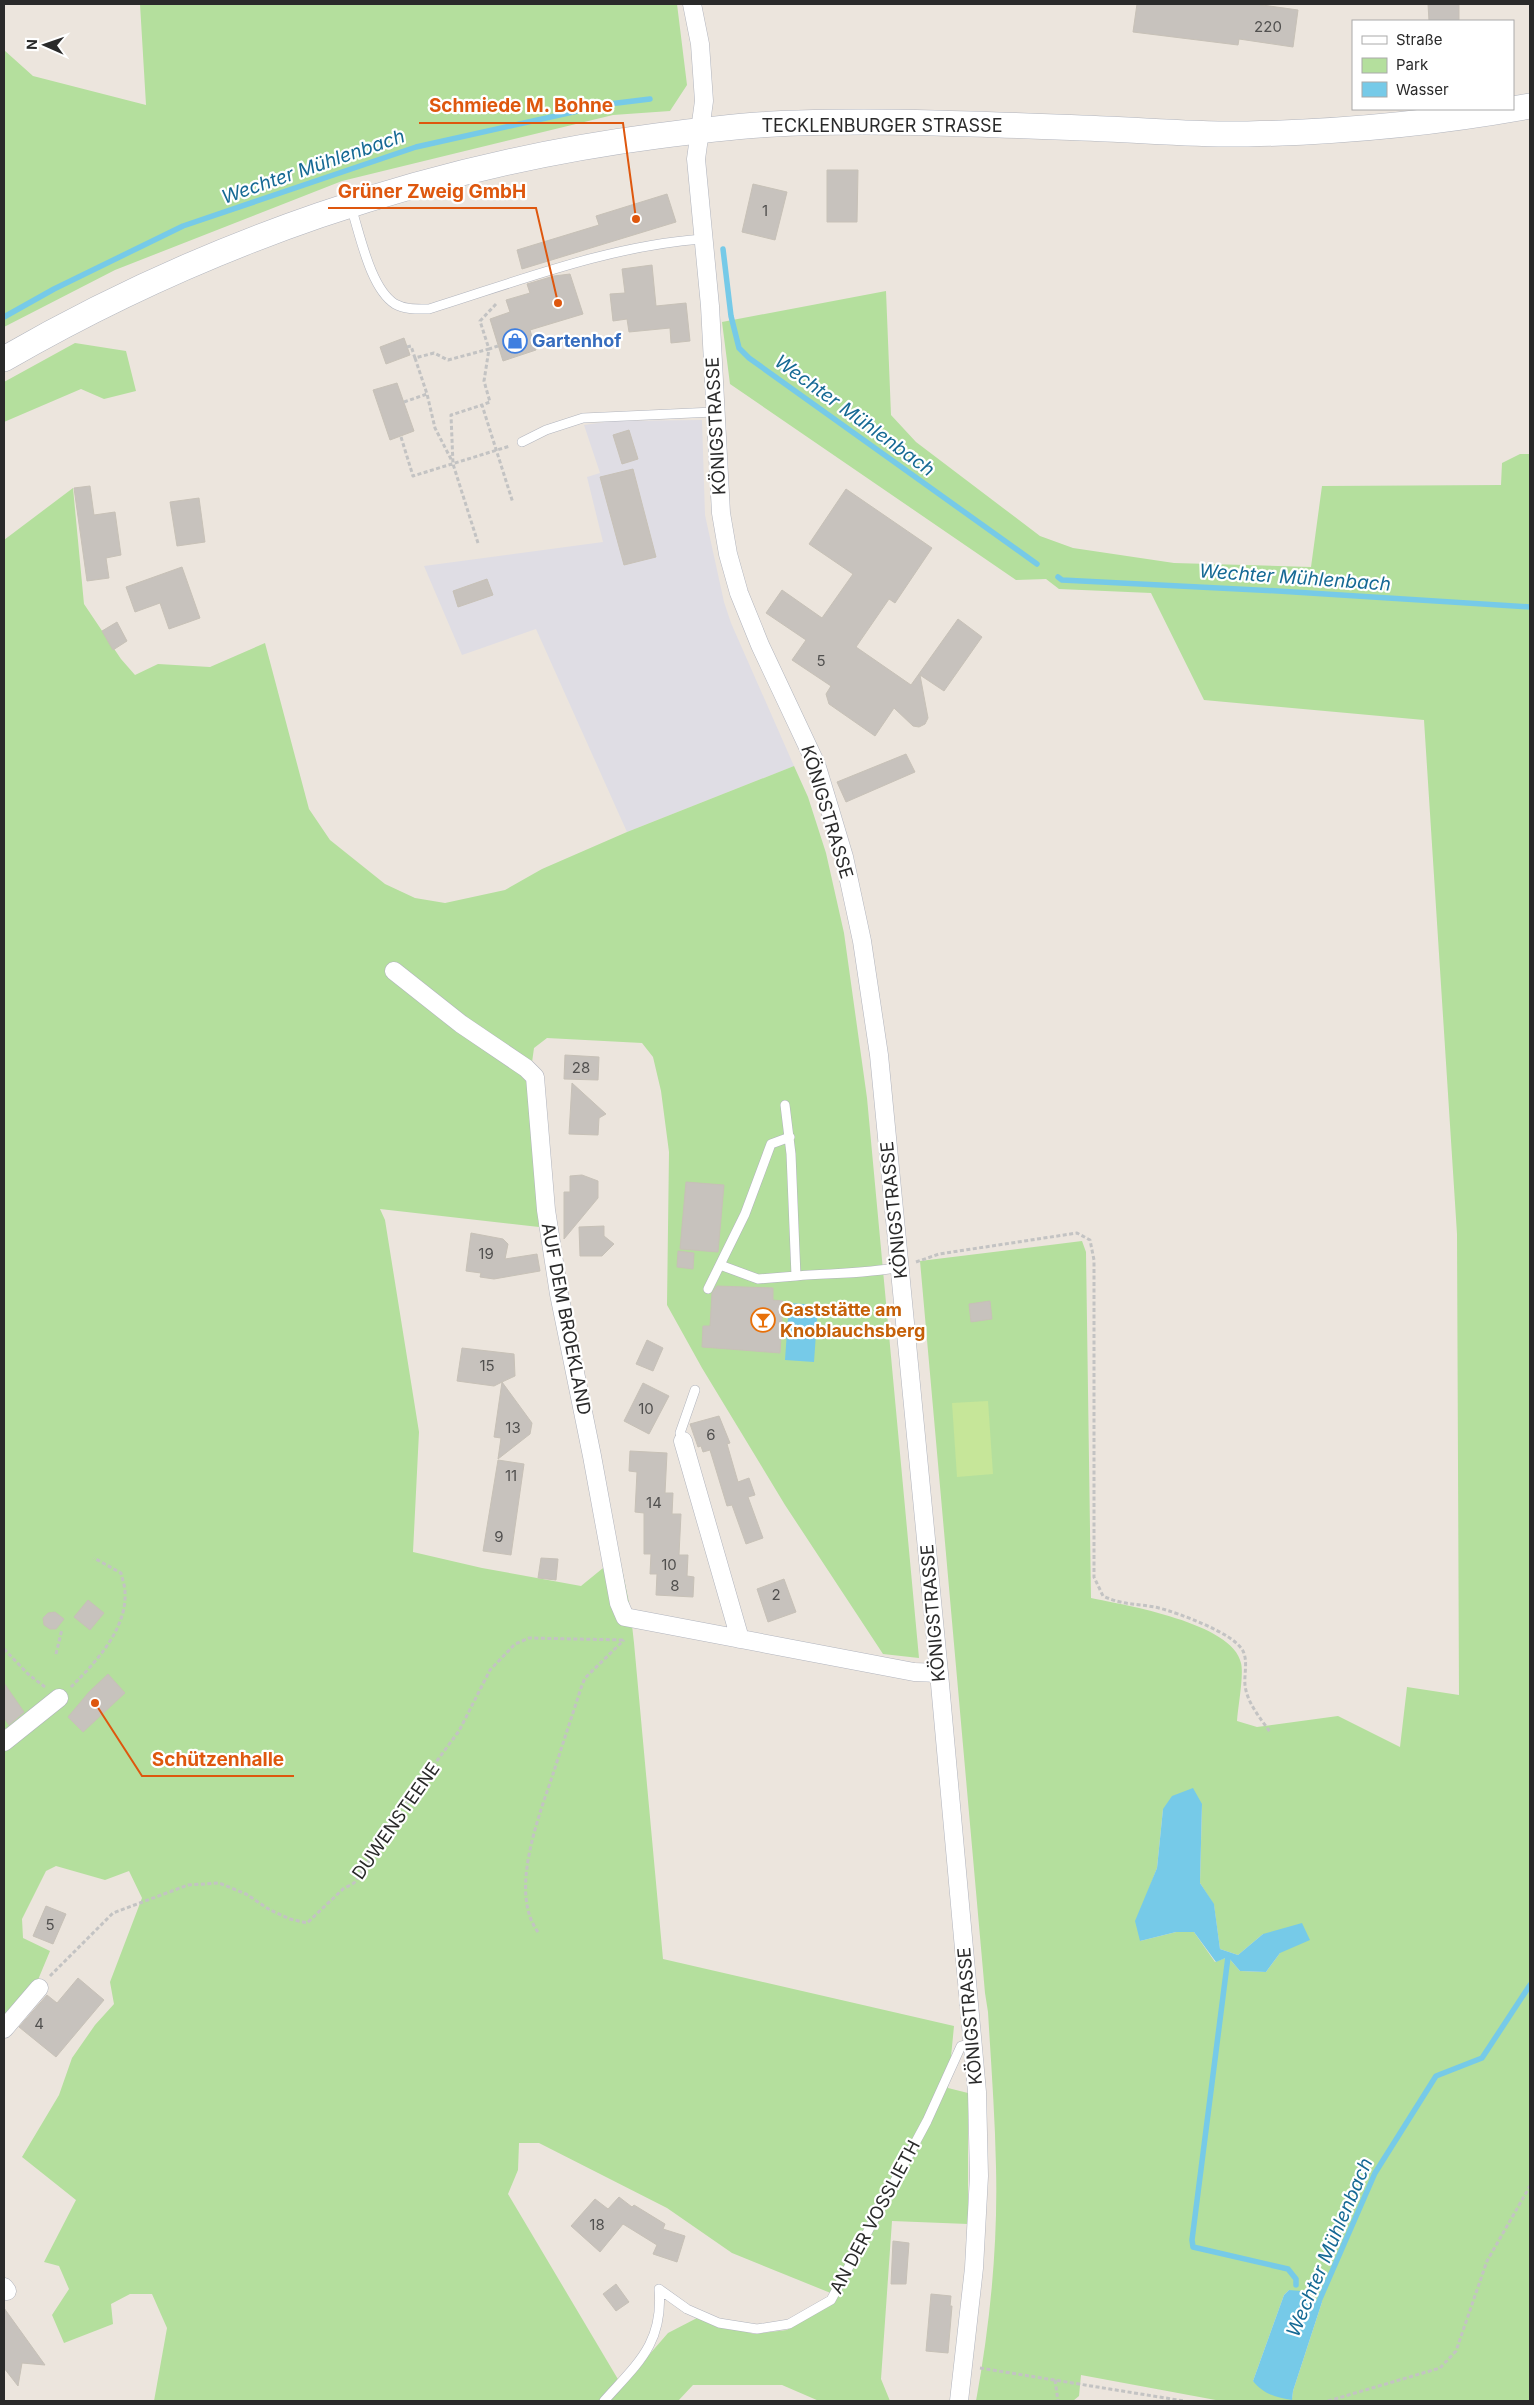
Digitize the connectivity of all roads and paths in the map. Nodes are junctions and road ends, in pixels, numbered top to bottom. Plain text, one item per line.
1 (692, 4) edge
2 (1530, 106) edge
3 (1514, 108) edge
4 (1502, 110) edge
5 (699, 131) junction
6 (350, 204) junction
7 (702, 239) junction
8 (496, 304) dead end
9 (498, 346) dead end
10 (407, 347) dead end
11 (489, 349) junction
12 (415, 358) junction
13 (4, 359) edge
14 (427, 394) junction
15 (404, 402) dead end
16 (482, 405) junction
17 (714, 412) junction
18 (401, 437) dead end
19 (522, 442) joint
20 (496, 451) junction
21 (453, 464) junction
22 (513, 503) dead end
23 (478, 543) dead end
24 (394, 971) dead end
25 (785, 1105) dead end
26 (790, 1137) junction
27 (720, 1265) junction
28 (900, 1267) junction
29 (796, 1276) junction
30 (708, 1289) dead end
31 (695, 1390) dead end
32 (682, 1441) joint
33 (94, 1558) dead end
34 (62, 1629) dead end
35 (740, 1639) junction
36 (4, 1648) edge
37 (56, 1654) dead end
38 (939, 1673) junction
39 (59, 1698) junction
40 (1270, 1732) dead end
41 (4, 1742) edge
42 (538, 1932) dead end
43 (39, 1988) joint
44 (4, 2029) edge
45 (972, 2042) junction
46 (1530, 2186) edge
47 (965, 2366) junction
48 (1055, 2380) junction
49 (604, 2401) edge
50 (959, 2401) edge
51 (1058, 2401) edge
52 (1184, 2401) edge
53 (1328, 2401) edge

1 - 5 street, KÖNIGSTRASSE
2 - 3 main road, TECKLENBURGER STRASSE
4 - 5 main road, TECKLENBURGER STRASSE
5 - 6 main road, TECKLENBURGER STRASSE
5 - 7 street, KÖNIGSTRASSE
6 - 7 lane
6 - 13 main road, TECKLENBURGER STRASSE
7 - 17 street, KÖNIGSTRASSE
8 - 11 path
9 - 11 path
10 - 12 path
11 - 12 path
11 - 16 path
12 - 14 path
14 - 15 path
14 - 21 path
16 - 20 path
16 - 21 path
17 - 19 lane
17 - 28 street, KÖNIGSTRASSE
18 - 21 path
19 - 20 path
20 - 21 path
20 - 22 path
21 - 23 path
24 - 35 street, AUF DEM BROEKLAND
25 - 26 lane
26 - 27 lane
26 - 29 lane
27 - 29 lane
27 - 30 lane
28 - 29 lane
28 - 38 street, KÖNIGSTRASSE
28 - 40 path
31 - 32 lane
32 - 35 street
33 - 39 path
34 - 37 path
35 - 38 street, AUF DEM BROEKLAND
36 - 39 path
38 - 45 street, KÖNIGSTRASSE
39 - 41 street
42 - 43 path, DUWENSTEENE
43 - 44 street
45 - 47 street, KÖNIGSTRASSE
45 - 49 lane, AN DER VOSSLIETH
46 - 53 path
47 - 48 path
47 - 50 street, KÖNIGSTRASSE
48 - 51 path
48 - 52 path

